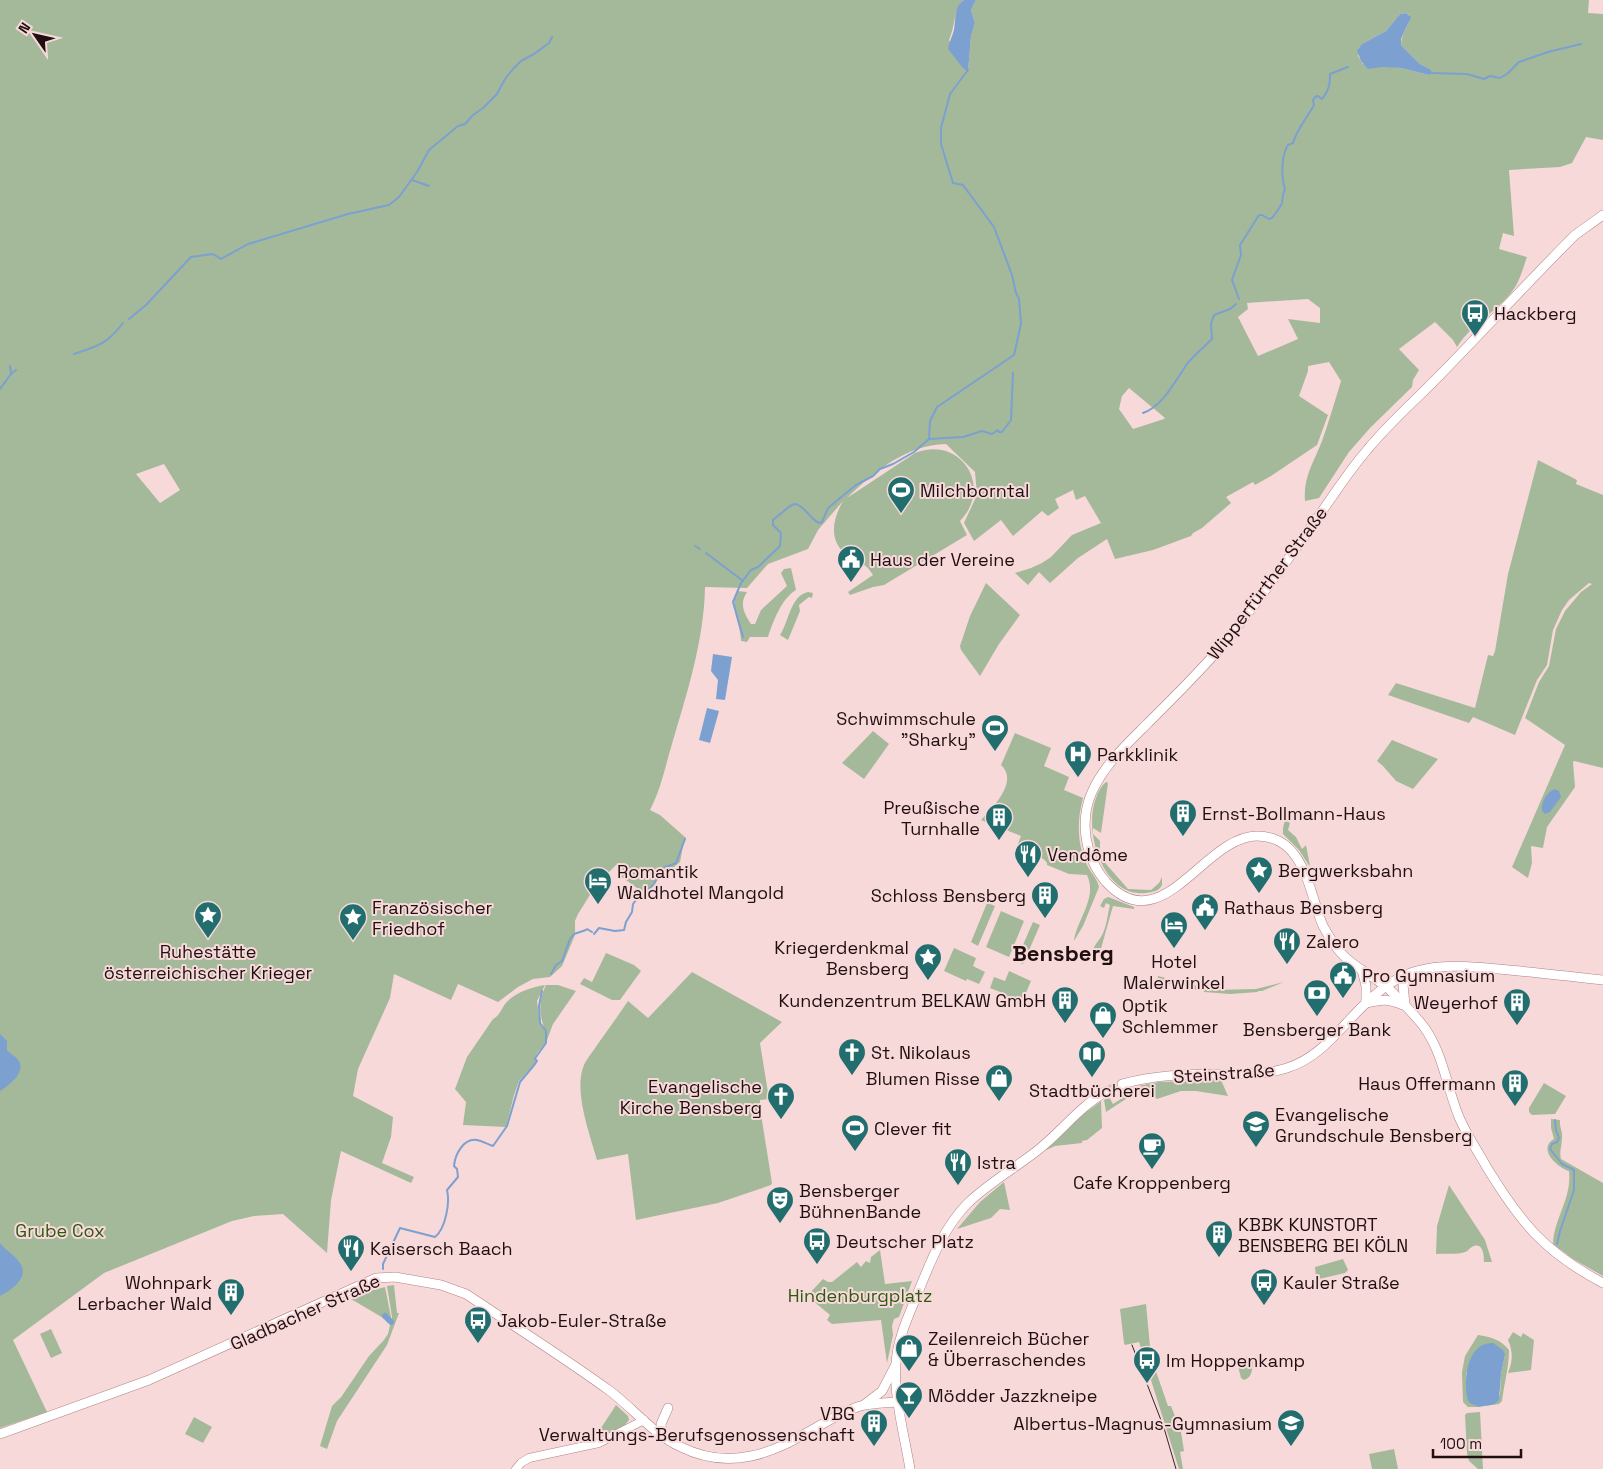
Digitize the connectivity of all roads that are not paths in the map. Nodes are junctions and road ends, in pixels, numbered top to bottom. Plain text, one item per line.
1 (1603, 215) edge
2 (1362, 970) junction
3 (1412, 973) junction
4 (1603, 980) edge
5 (1386, 986) junction
6 (1366, 1003) junction
7 (1405, 1006) junction
8 (1122, 1084) tunnel mouth
9 (1107, 1091) tunnel mouth
10 (1603, 1283) edge
11 (895, 1365) junction
12 (898, 1402) junction
13 (863, 1406) junction
14 (668, 1408) dead end
15 (644, 1420) junction
16 (0, 1434) edge
17 (662, 1435) junction
18 (516, 1469) edge
19 (910, 1469) edge

1 - 2 main road, Wipperfürther Straße
2 - 5 main road
2 - 6 main road
3 - 4 main road, Steinstraße
3 - 5 main road, Steinstraße
3 - 7 main road
5 - 6 main road, Steinstraße
5 - 7 main road
6 - 7 main road
6 - 8 main road, Steinstraße
7 - 10 main road
9 - 11 main road
11 - 12 main road
11 - 13 main road
12 - 13 main road
12 - 19 main road
13 - 17 main road, Gladbacher Straße
14 - 17 main road
15 - 16 main road, Gladbacher Straße
15 - 17 main road, Gladbacher Straße
15 - 18 street

